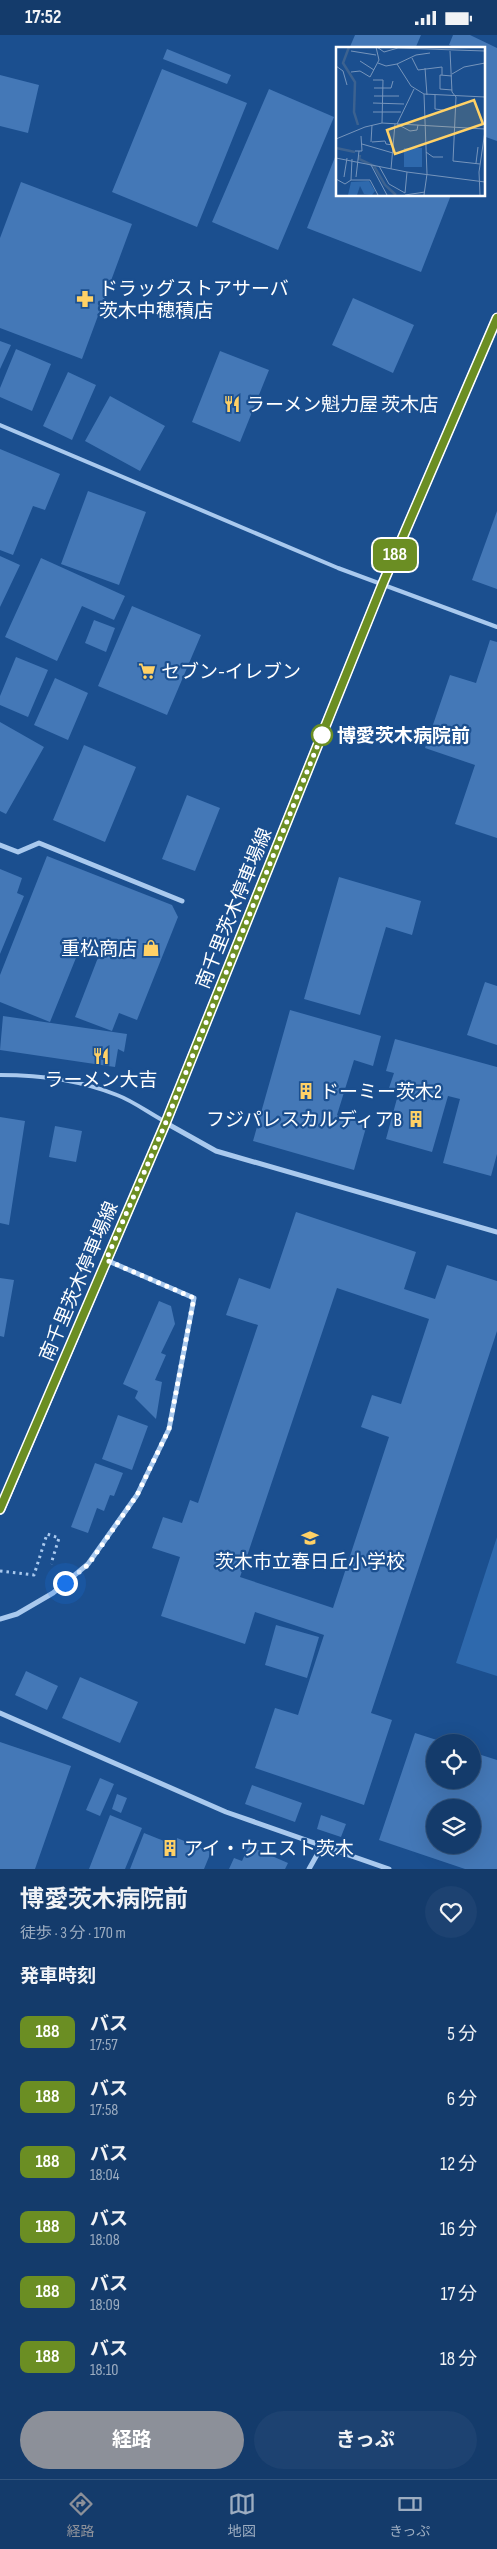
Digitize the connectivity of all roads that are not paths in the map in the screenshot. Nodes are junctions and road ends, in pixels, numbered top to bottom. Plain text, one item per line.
1 (497, 318) edge
2 (0, 425) edge
3 (383, 583) junction
4 (497, 627) edge
5 (0, 845) edge
6 (182, 901) dead end
7 (0, 1075) edge
8 (166, 1122) junction
9 (497, 1231) edge
10 (106, 1260) junction
11 (0, 1509) edge
12 (0, 1619) edge
13 (0, 1713) edge
14 (322, 1846) junction
15 (309, 1869) edge
16 (389, 1869) edge

1 - 3 main road, 南千里茨木停車場線
2 - 3 lane
3 - 4 lane
3 - 8 main road, 南千里茨木停車場線
5 - 6 street
7 - 8 lane
8 - 9 street
8 - 10 main road, 南千里茨木停車場線
10 - 11 main road, 南千里茨木停車場線
10 - 12 street
13 - 14 street
14 - 15 street
14 - 16 street

